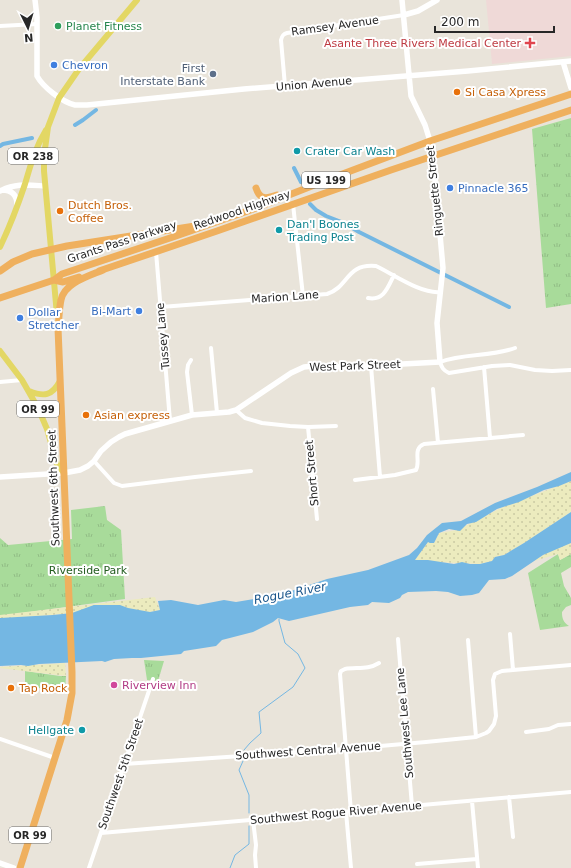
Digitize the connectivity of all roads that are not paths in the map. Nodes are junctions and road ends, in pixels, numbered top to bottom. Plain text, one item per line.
1 (35, 0) edge
2 (137, 0) edge
3 (402, 0) edge
4 (437, 0) edge
5 (404, 15) junction
6 (37, 24) junction
7 (0, 26) edge
8 (571, 61) edge
9 (563, 62) junction
10 (409, 76) junction
11 (285, 86) junction
12 (571, 88) edge
13 (571, 94) edge
14 (59, 98) junction
15 (571, 110) edge
16 (48, 126) junction
17 (430, 141) junction
18 (433, 156) junction
19 (332, 178) junction
20 (25, 185) junction
21 (45, 186) junction
22 (256, 188) dead end
23 (1, 191) edge
24 (293, 204) junction
25 (17, 205) junction
26 (221, 220) junction
27 (0, 247) edge
28 (156, 252) junction
29 (103, 270) junction
30 (0, 271) edge
31 (394, 275) junction
32 (54, 280) junction
33 (440, 292) junction
34 (303, 296) junction
35 (0, 298) edge
36 (368, 298) dead end
37 (160, 307) junction
38 (58, 328) junction
39 (211, 348) dead end
40 (516, 348) dead end
41 (0, 351) edge
42 (191, 360) dead end
43 (440, 362) junction
44 (371, 366) junction
45 (484, 367) junction
46 (571, 370) edge
47 (61, 379) junction
48 (22, 380) junction
49 (0, 382) edge
50 (433, 390) dead end
51 (29, 391) junction
52 (236, 410) junction
53 (217, 413) junction
54 (192, 415) junction
55 (170, 421) junction
56 (336, 426) dead end
57 (308, 427) junction
58 (523, 435) dead end
59 (490, 438) junction
60 (438, 443) junction
61 (94, 461) junction
62 (251, 471) dead end
63 (64, 473) junction
64 (0, 477) edge
65 (380, 477) junction
66 (355, 480) dead end
67 (317, 519) dead end
68 (510, 634) dead end
69 (398, 639) dead end
70 (468, 640) dead end
71 (379, 663) dead end
72 (571, 665) edge
73 (513, 670) junction
74 (153, 679) dead end
75 (571, 724) edge
76 (526, 732) dead end
77 (476, 737) junction
78 (0, 739) edge
79 (406, 744) junction
80 (346, 749) junction
81 (55, 758) junction
82 (124, 764) junction
83 (571, 792) edge
84 (509, 797) junction
85 (472, 801) junction
86 (412, 806) junction
87 (348, 812) junction
88 (254, 820) junction
89 (101, 833) junction
90 (513, 837) dead end
91 (477, 859) junction
92 (0, 863) edge
93 (417, 864) dead end
94 (14, 868) edge
95 (20, 868) edge
96 (89, 868) edge
97 (256, 868) edge
98 (351, 868) edge
99 (478, 868) edge

1 - 6 street
2 - 14 main road, OR 238
3 - 5 street, Ringuette Street
4 - 5 street, Ramsey Avenue
5 - 10 street, Ringuette Street
5 - 11 street, Ramsey Avenue
6 - 7 street
6 - 14 street
8 - 9 street, Union Avenue
9 - 10 street, Union Avenue
9 - 12 street
10 - 11 street, Union Avenue
10 - 17 street, Ringuette Street
11 - 14 street, Union Avenue
13 - 17 highway, Redwood Highway / US 199
14 - 16 main road, OR 238
15 - 18 highway, Redwood Highway / US 199
16 - 20 main road, OR 238
16 - 21 main road, OR 238
17 - 18 street, Ringuette Street
17 - 19 highway, Redwood Highway / US 199
18 - 24 highway, Redwood Highway / US 199
18 - 33 street, Ringuette Street
19 - 22 highway
19 - 26 highway, Redwood Highway / US 199
20 - 21 street
20 - 23 street
20 - 25 main road, OR 238
21 - 32 main road, OR 238
23 - 25 street
24 - 28 highway, Redwood Highway / US 199
24 - 34 street
25 - 27 main road, OR 238
26 - 30 highway
26 - 32 highway, Grants Pass Parkway / US 199
28 - 29 highway, Redwood Highway / US 199
28 - 37 street, Tussey Lane
29 - 32 highway, Grants Pass Parkway / US 199
29 - 38 highway
31 - 33 street, Marion Lane
31 - 34 street, Marion Lane
31 - 36 street
32 - 35 highway, Grants Pass Parkway / US 199
32 - 38 main road, Southwest 6th Street / OR 238
33 - 43 street, Ringuette Street
34 - 37 street, Marion Lane
37 - 55 street, Tussey Lane
38 - 47 highway, Southwest 6th Street / OR 238
39 - 53 street
40 - 43 street
41 - 48 main road, OR 99
42 - 54 street
43 - 44 street, West Park Street
43 - 45 street
44 - 52 street, West Park Street
44 - 65 street
45 - 46 street
45 - 59 street
47 - 51 main road
47 - 63 highway, Southwest 6th Street / OR 238
48 - 49 street
48 - 51 main road, OR 99
50 - 60 street
51 - 63 main road, OR 99
52 - 53 street, West Park Street
52 - 57 street, Short Street
53 - 54 street, West Park Street
54 - 55 street, West Park Street
55 - 61 street, West Park Street
56 - 57 street, Short Street
57 - 67 street, Short Street
58 - 59 street
59 - 60 street
60 - 65 street
61 - 62 street
61 - 63 street, West Park Street
63 - 64 street, West Park Street
63 - 81 highway, Southwest 6th Street / OR 99
65 - 66 street
68 - 73 street
69 - 79 street, Southwest Lee Lane
70 - 77 street
71 - 80 street
72 - 73 street
73 - 77 street, Southwest Central Avenue
74 - 82 street, Southwest 5th Street
75 - 76 street
77 - 79 street, Southwest Central Avenue
78 - 81 street
79 - 80 street, Southwest Central Avenue
79 - 86 street, Southwest Lee Lane
80 - 82 street, Southwest Central Avenue
80 - 87 street
81 - 95 highway, OR 99
82 - 89 street, Southwest 5th Street
83 - 84 street, Southwest Rogue River Avenue
84 - 85 street, Southwest Rogue River Avenue
84 - 90 street
85 - 86 street, Southwest Rogue River Avenue
85 - 91 street
86 - 87 street, Southwest Rogue River Avenue
87 - 88 street, Southwest Rogue River Avenue
87 - 98 street
88 - 89 street, Southwest Rogue River Avenue
88 - 97 street
89 - 96 street, Southwest 5th Street
91 - 93 street
91 - 99 street
92 - 94 street

